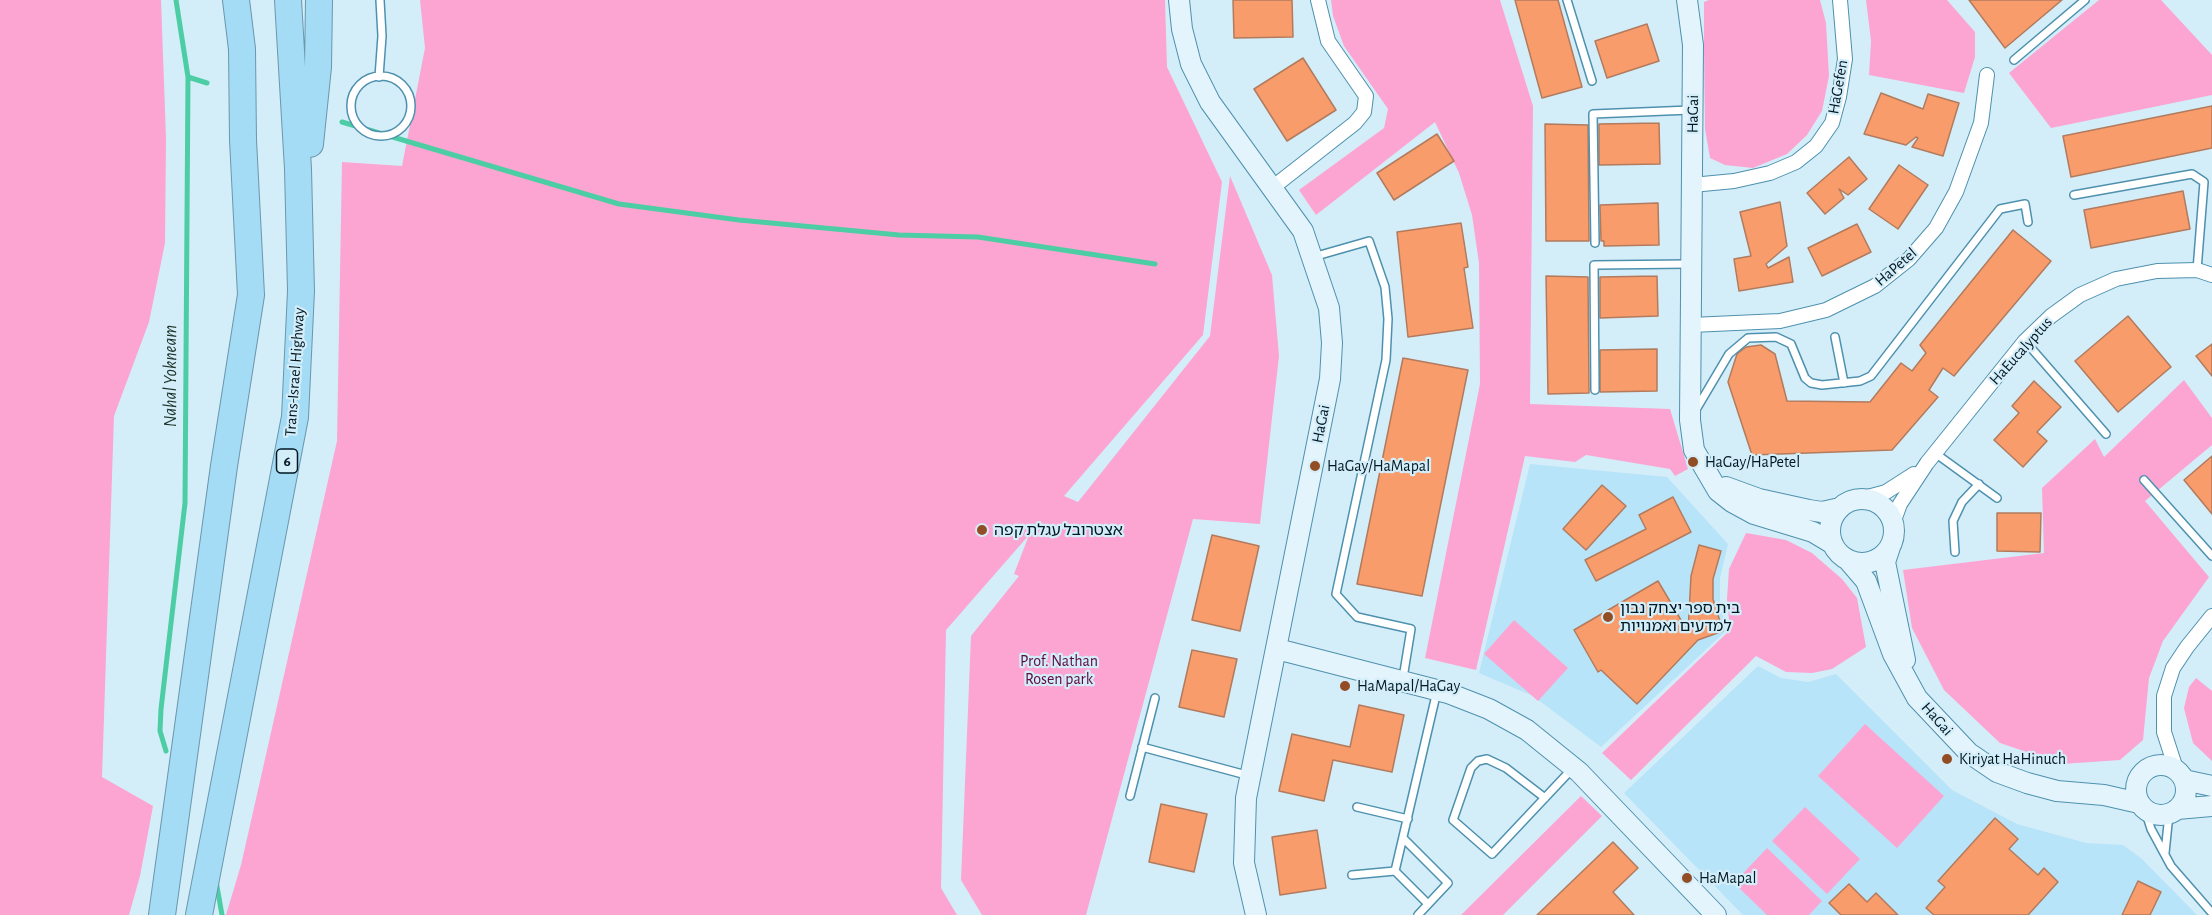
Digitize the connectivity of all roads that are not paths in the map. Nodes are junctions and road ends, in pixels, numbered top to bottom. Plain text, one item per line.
1 (236, 0) edge
2 (288, 0) edge
3 (319, 0) edge
4 (380, 0) edge
5 (1179, 0) edge
6 (1318, 0) edge
7 (1567, 0) edge
8 (1687, 0) edge
9 (1840, 0) edge
10 (2085, 0) edge
11 (2014, 60) dead end
12 (1987, 75) dead end
13 (379, 77) junction
14 (1592, 81) dead end
15 (1693, 110) junction
16 (1692, 185) junction
17 (1272, 188) junction
18 (2074, 195) dead end
19 (2028, 222) dead end
20 (300, 234) junction
21 (1595, 243) dead end
22 (1313, 257) junction
23 (1692, 264) junction
24 (2197, 270) junction
25 (2212, 275) edge
26 (1691, 325) junction
27 (1835, 337) dead end
28 (2025, 341) junction
29 (1844, 383) junction
30 (1595, 390) dead end
31 (1690, 420) junction
32 (2106, 434) dead end
33 (1931, 458) junction
34 (1708, 477) junction
35 (2144, 480) dead end
36 (1979, 484) junction
37 (1997, 498) dead end
38 (1860, 499) junction
39 (1840, 508) junction
40 (1893, 523) junction
41 (1833, 544) junction
42 (1890, 547) junction
43 (1955, 552) dead end
44 (2212, 556) edge
45 (1848, 560) junction
46 (2212, 616) edge
47 (1277, 649) junction
48 (1907, 678) junction
49 (1403, 681) junction
50 (1437, 690) junction
51 (1155, 698) dead end
52 (1142, 747) junction
53 (1574, 768) junction
54 (2180, 775) junction
55 (2139, 776) junction
56 (1251, 777) junction
57 (2212, 786) edge
58 (2072, 792) junction
59 (1130, 796) dead end
60 (1545, 798) junction
61 (2142, 806) junction
62 (2212, 806) edge
63 (1357, 807) dead end
64 (2173, 811) junction
65 (1408, 819) junction
66 (1403, 838) junction
67 (2165, 856) junction
68 (1395, 871) junction
69 (1352, 875) dead end
70 (1428, 904) junction
71 (2212, 914) edge
72 (162, 915) edge
73 (199, 915) edge
74 (1256, 915) edge
75 (1418, 915) edge
76 (1716, 915) edge

1 - 72 highway
2 - 20 highway, Trans-Israel Highway / 6
3 - 20 highway
4 - 13 lane
5 - 17 street, HaGai
6 - 17 street
7 - 14 lane
8 - 15 street, HaGai
9 - 16 street, HaGefen
10 - 11 lane
12 - 26 street, HaPetel
13 - 13 lane
15 - 16 street, HaGai
15 - 21 lane
16 - 23 street, HaGai
17 - 22 street, HaGai
18 - 24 lane
19 - 29 lane
20 - 73 highway, Trans-Israel Highway / 6
22 - 47 street, HaGai
22 - 49 lane
23 - 26 street, HaGai
23 - 30 lane
24 - 25 street, HaEucalyptus
24 - 28 street, HaEucalyptus
26 - 31 street, HaGai
27 - 29 lane
28 - 32 lane
28 - 33 street, HaEucalyptus
29 - 31 lane
31 - 34 street, HaGai
33 - 36 lane
33 - 38 street, HaEucalyptus
33 - 40 street, HaEucalyptus
34 - 39 street
34 - 41 street, HaGai
35 - 44 lane
36 - 37 lane
36 - 43 lane
38 - 39 street
38 - 40 street
39 - 41 street
40 - 42 street
41 - 45 street
42 - 45 street
42 - 48 street, HaGai
45 - 48 street, HaGai
46 - 54 street
47 - 49 street
47 - 56 street, HaGai
48 - 58 street, HaGai
49 - 50 street
50 - 53 street
50 - 65 lane
51 - 52 lane
52 - 56 lane
52 - 59 lane
53 - 60 lane
53 - 76 street
54 - 55 street
54 - 57 street
54 - 64 street
55 - 58 street, HaGai
55 - 61 street
56 - 74 street, HaGai
58 - 61 street, HaGai
60 - 60 lane
61 - 64 street
61 - 67 lane
62 - 64 street
63 - 65 lane
64 - 67 lane
65 - 66 lane
66 - 68 lane
66 - 70 lane
67 - 71 lane
68 - 69 lane
68 - 70 lane
70 - 75 lane

